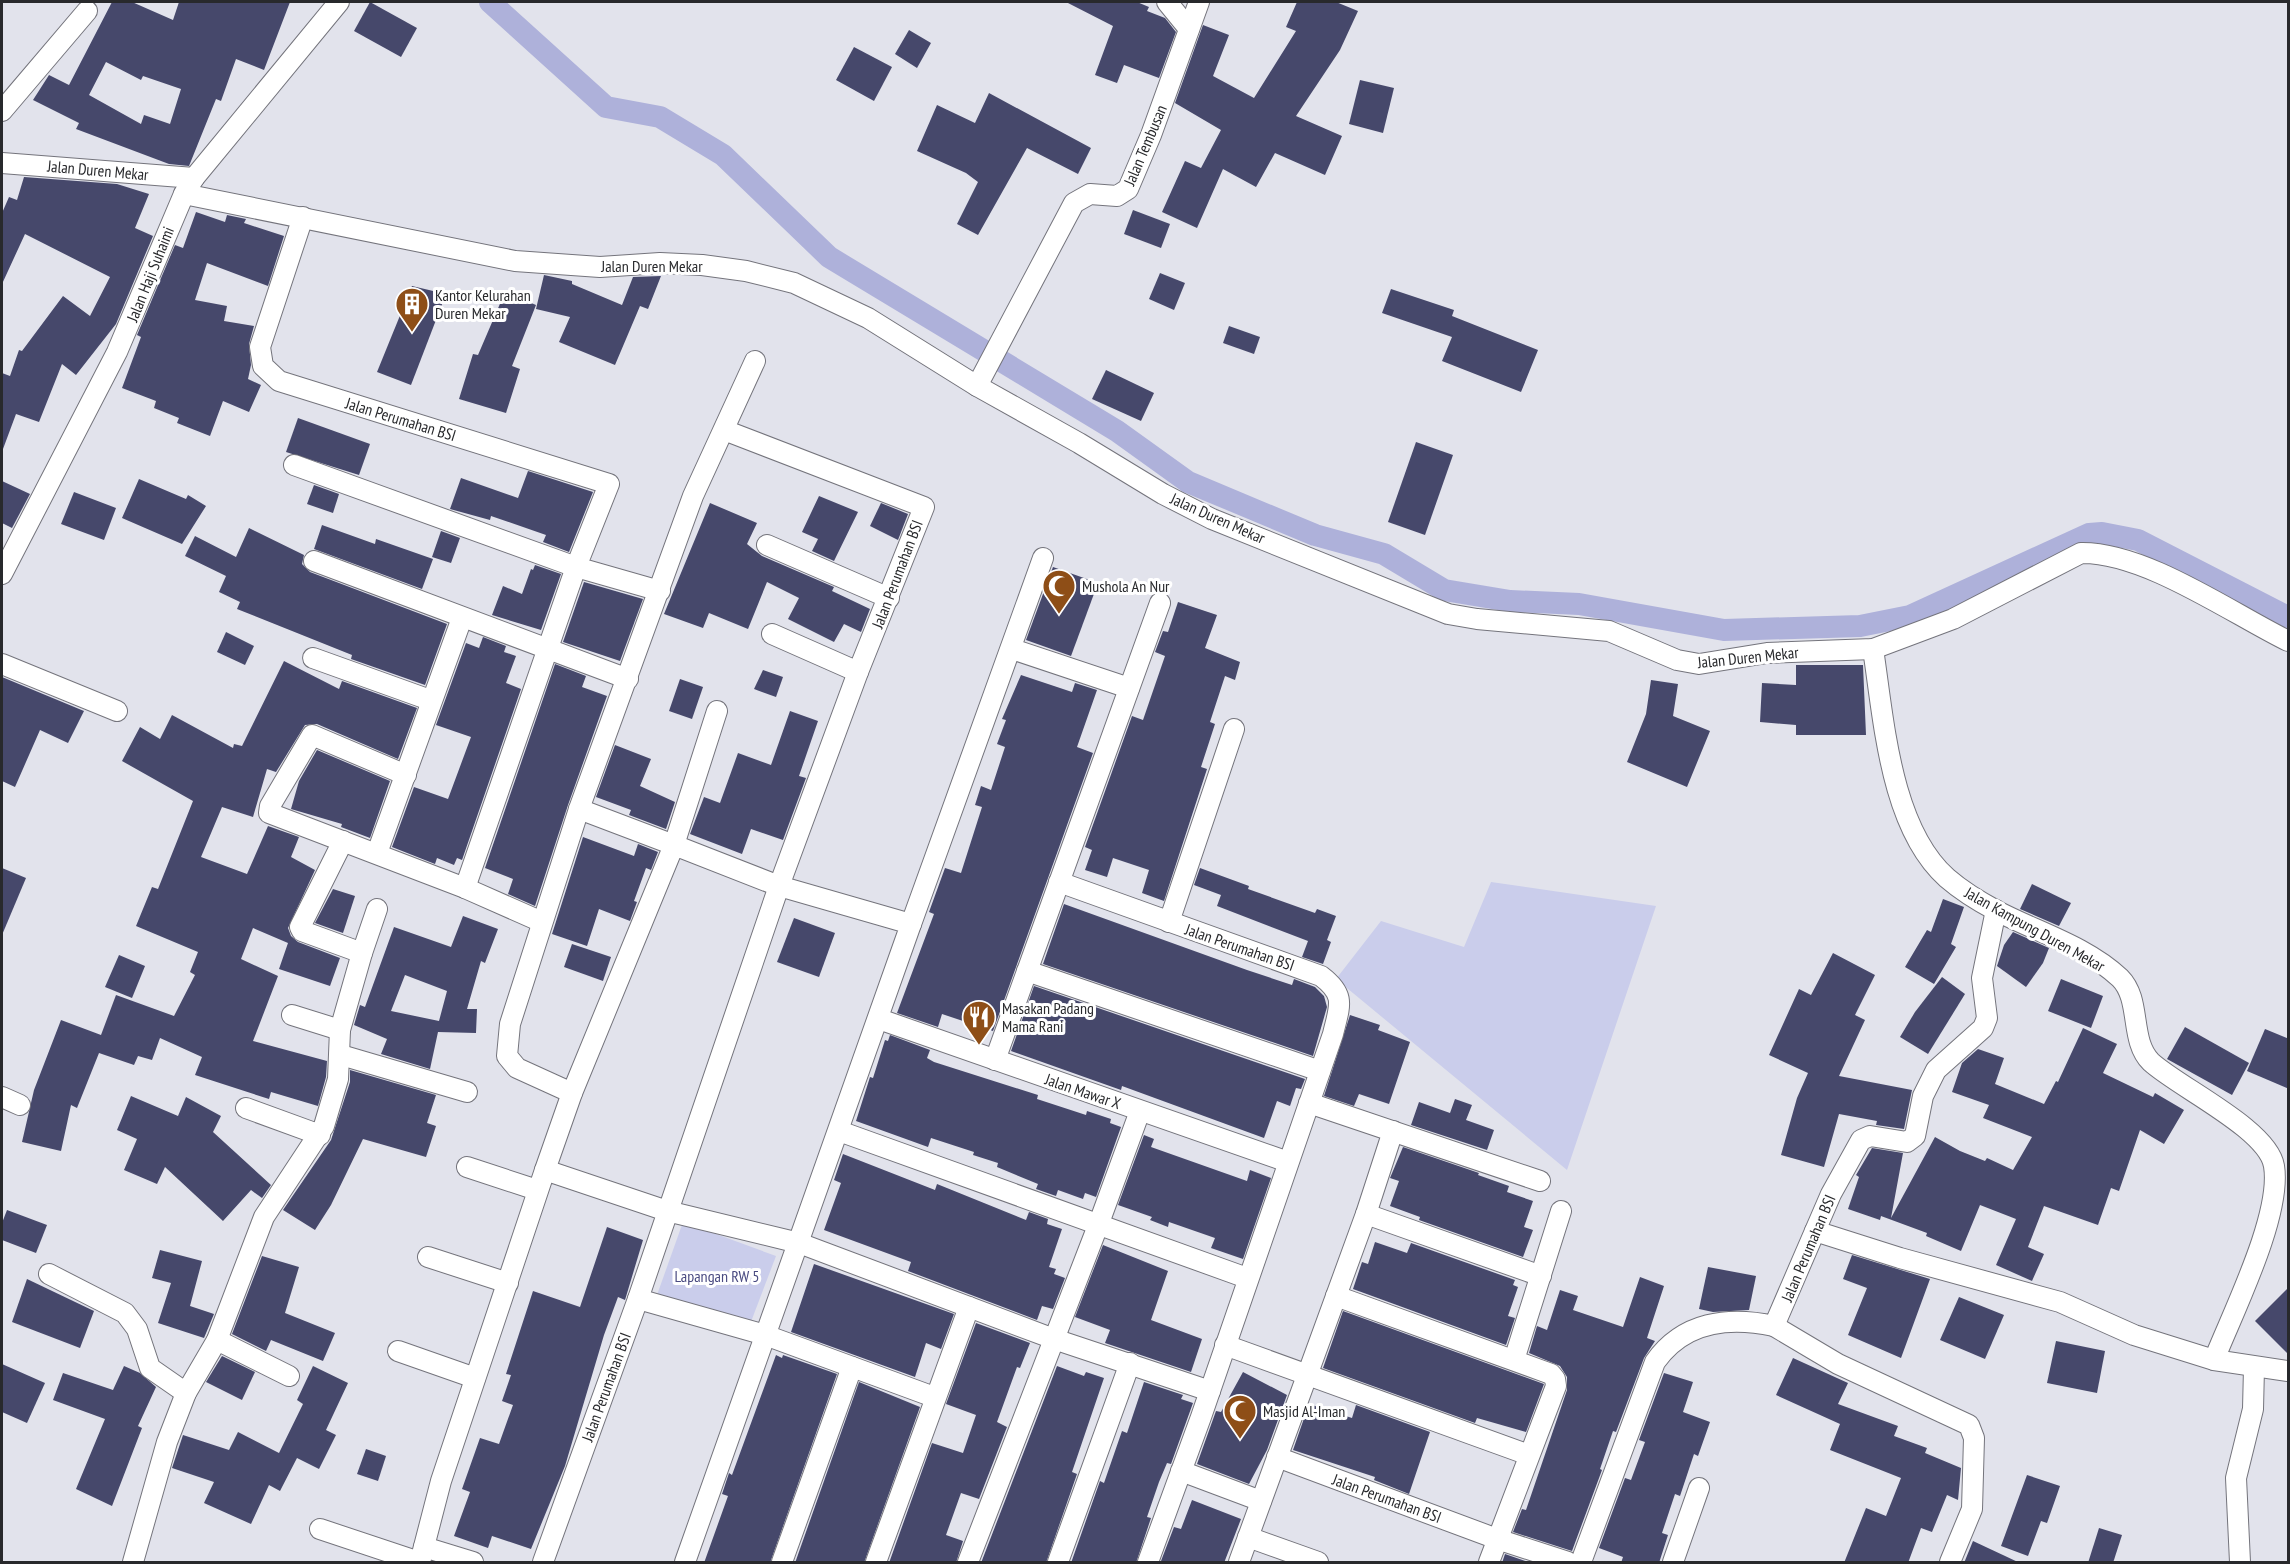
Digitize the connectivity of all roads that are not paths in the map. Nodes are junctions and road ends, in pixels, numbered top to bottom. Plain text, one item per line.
1 (339, 2) edge
2 (1167, 2) edge
3 (1199, 2) edge
4 (87, 10) dead end
5 (1190, 29) junction
6 (2, 111) edge
7 (2, 163) edge
8 (189, 186) junction
9 (303, 217) junction
10 (754, 361) dead end
11 (977, 386) junction
12 (724, 430) junction
13 (294, 465) dead end
14 (767, 545) dead end
15 (1043, 558) dead end
16 (314, 561) dead end
17 (576, 567) junction
18 (2, 574) edge
19 (660, 591) junction
20 (889, 598) junction
21 (1160, 603) dead end
22 (462, 618) junction
23 (772, 634) dead end
24 (2289, 641) edge
25 (546, 649) junction
26 (1012, 649) junction
27 (1873, 649) junction
28 (313, 658) dead end
29 (2, 664) edge
30 (858, 672) junction
31 (628, 679) junction
32 (1129, 688) junction
33 (430, 700) junction
34 (117, 711) dead end
35 (717, 711) dead end
36 (1234, 729) dead end
37 (406, 775) junction
38 (579, 809) junction
39 (343, 841) junction
40 (674, 845) junction
41 (377, 853) junction
42 (1059, 882) junction
43 (779, 886) junction
44 (465, 888) junction
45 (377, 909) dead end
46 (1996, 910) junction
47 (542, 922) junction
48 (1169, 922) junction
49 (911, 924) junction
50 (362, 953) junction
51 (1027, 971) junction
52 (292, 1015) dead end
53 (879, 1019) junction
54 (340, 1030) junction
55 (341, 1055) junction
56 (995, 1060) junction
57 (1320, 1071) junction
58 (467, 1092) dead end
59 (572, 1093) junction
60 (2, 1097) edge
61 (1309, 1102) junction
62 (20, 1105) dead end
63 (246, 1107) dead end
64 (1140, 1111) junction
65 (839, 1131) junction
66 (1393, 1131) junction
67 (320, 1135) junction
68 (1288, 1162) junction
69 (467, 1167) dead end
70 (545, 1170) junction
71 (1540, 1181) dead end
72 (537, 1190) junction
73 (1561, 1210) dead end
74 (667, 1211) junction
75 (1366, 1214) junction
76 (1099, 1223) junction
77 (1815, 1231) junction
78 (799, 1243) junction
79 (428, 1257) dead end
80 (49, 1274) dead end
81 (1541, 1276) junction
82 (1247, 1278) junction
83 (508, 1283) junction
84 (1336, 1296) junction
85 (638, 1299) junction
86 (969, 1306) junction
87 (1774, 1326) junction
88 (765, 1335) junction
89 (1054, 1339) junction
90 (217, 1340) junction
91 (1224, 1345) junction
92 (398, 1351) dead end
93 (1515, 1360) junction
94 (2214, 1360) junction
95 (1130, 1363) junction
96 (852, 1367) junction
97 (2254, 1368) junction
98 (2289, 1371) edge
99 (289, 1376) dead end
100 (1307, 1376) junction
101 (475, 1378) junction
102 (1210, 1390) junction
103 (186, 1393) junction
104 (934, 1397) junction
105 (1529, 1455) junction
106 (1277, 1457) junction
107 (1181, 1471) junction
108 (1699, 1488) dead end
109 (1261, 1501) junction
110 (320, 1529) dead end
111 (1248, 1537) junction
112 (1497, 1539) junction
113 (421, 1557) edge
114 (133, 1563) edge
115 (473, 1563) edge
116 (543, 1563) edge
117 (685, 1563) edge
118 (782, 1563) edge
119 (876, 1563) edge
120 (968, 1563) edge
121 (1058, 1563) edge
122 (1148, 1563) edge
123 (1239, 1563) edge
124 (1318, 1563) edge
125 (1489, 1563) edge
126 (1568, 1563) edge
127 (1581, 1563) edge
128 (1673, 1563) edge
129 (1950, 1563) edge
130 (2240, 1563) edge

1 - 8 street, Jalan Haji Suhaimi
2 - 5 street
3 - 5 street, Jalan Tembusan
4 - 6 street
5 - 11 street, Jalan Tembusan
7 - 8 street, Jalan Duren Mekar
8 - 9 street, Jalan Duren Mekar
8 - 18 street, Jalan Haji Suhaimi
9 - 11 street, Jalan Duren Mekar
9 - 17 street, Jalan Perumahan BSI
10 - 12 street
11 - 27 street, Jalan Duren Mekar
12 - 19 street
12 - 20 street, Jalan Perumahan BSI
13 - 17 street
14 - 20 street
15 - 26 street
16 - 22 street
17 - 19 street
17 - 25 street, Jalan Perumahan BSI
19 - 31 street
20 - 30 street, Jalan Perumahan BSI
21 - 32 street
22 - 25 street
22 - 33 street
23 - 30 street
24 - 27 street, Jalan Duren Mekar
25 - 31 street
25 - 44 street, Jalan Perumahan BSI
26 - 32 street
26 - 49 street
27 - 46 street, Jalan Kampung Duren Mekar
28 - 33 street
29 - 34 street
30 - 43 street, Jalan Perumahan BSI
31 - 38 street
32 - 42 street
33 - 37 street
35 - 40 street
36 - 48 street
37 - 39 street
37 - 41 street
38 - 40 street
38 - 47 street
39 - 41 street
39 - 50 street
40 - 43 street
40 - 59 street
41 - 44 street
42 - 48 street, Jalan Perumahan BSI
42 - 51 street
43 - 49 street
43 - 74 street, Jalan Perumahan BSI
44 - 47 street
45 - 50 street
46 - 77 street, Jalan Perumahan BSI
46 - 94 street, Jalan Kampung Duren Mekar
47 - 59 street
48 - 57 street, Jalan Perumahan BSI
49 - 53 street
50 - 54 street
51 - 56 street
51 - 57 street
52 - 54 street
53 - 56 street, Jalan Mawar X
53 - 65 street
54 - 55 street
55 - 58 street
55 - 67 street
56 - 64 street, Jalan Mawar X
57 - 61 street, Jalan Perumahan BSI
59 - 70 street
60 - 62 street
61 - 66 street
61 - 68 street, Jalan Perumahan BSI
63 - 67 street
64 - 68 street, Jalan Mawar X
64 - 76 street
65 - 76 street
65 - 78 street
66 - 71 street
66 - 75 street
67 - 90 street
68 - 82 street, Jalan Perumahan BSI
69 - 72 street
70 - 72 street
70 - 74 street
72 - 83 street
73 - 81 street
74 - 78 street
74 - 85 street, Jalan Perumahan BSI
75 - 81 street
75 - 84 street
76 - 82 street
76 - 89 street
77 - 87 street, Jalan Perumahan BSI
77 - 94 street
78 - 86 street
78 - 88 street
79 - 83 street
80 - 103 street
81 - 93 street
82 - 91 street, Jalan Perumahan BSI
83 - 101 street
84 - 93 street
84 - 100 street
85 - 88 street
85 - 116 street, Jalan Perumahan BSI
86 - 89 street
86 - 104 street
87 - 127 street
87 - 129 street
88 - 96 street
88 - 117 street
89 - 95 street
89 - 120 street
90 - 99 street
90 - 103 street
91 - 100 street
91 - 102 street, Jalan Perumahan BSI
92 - 101 street
93 - 105 street
94 - 97 street
95 - 102 street
95 - 121 street
96 - 104 street
96 - 118 street
97 - 98 street
97 - 130 street
100 - 105 street
100 - 106 street
101 - 113 street
102 - 107 street, Jalan Perumahan BSI
103 - 114 street
104 - 119 street
105 - 112 street
106 - 109 street
106 - 112 street, Jalan Perumahan BSI
107 - 109 street
107 - 122 street, Jalan Perumahan BSI
108 - 128 street
109 - 111 street
110 - 113 street
111 - 123 street
111 - 124 street
112 - 125 street
112 - 126 street, Jalan Perumahan BSI
113 - 115 street

